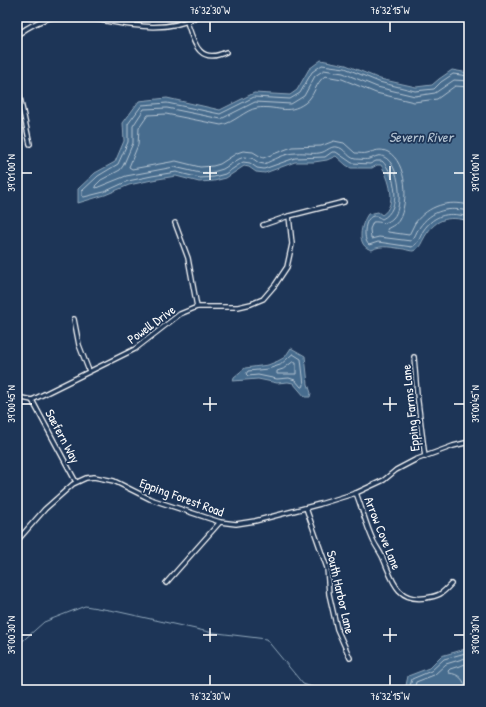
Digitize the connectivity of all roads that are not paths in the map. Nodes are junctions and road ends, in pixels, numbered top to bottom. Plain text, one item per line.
1 (53, 17) edge
2 (82, 17) edge
3 (197, 17) edge
4 (96, 18) edge
5 (187, 22) junction
6 (17, 35) edge
7 (226, 52) dead end
8 (17, 84) edge
9 (30, 144) dead end
10 (344, 202) dead end
11 (289, 216) junction
12 (175, 223) dead end
13 (263, 225) dead end
14 (197, 307) junction
15 (74, 319) dead end
16 (414, 357) dead end
17 (89, 371) junction
18 (17, 397) edge
19 (32, 400) junction
20 (469, 442) edge
21 (425, 457) junction
22 (76, 482) junction
23 (356, 493) junction
24 (306, 508) junction
25 (220, 522) junction
26 (17, 541) edge
27 (166, 583) dead end
28 (451, 584) dead end
29 (350, 658) dead end

1 - 6 street
2 - 4 street
3 - 5 street
4 - 5 street
5 - 7 street
8 - 9 street
10 - 11 street
11 - 13 street
11 - 14 street, Powell Drive
12 - 14 street
14 - 17 street, Powell Drive
15 - 17 street
16 - 21 street, Epping Farms Lane
17 - 19 street, Powell Drive
18 - 19 street
19 - 22 street, Saefern Way
20 - 21 street, Epping Forest Road
21 - 23 street, Epping Forest Road
22 - 25 street, Epping Forest Road
22 - 26 street, Epping Forest Road
23 - 24 street, Epping Forest Road
23 - 28 street, Arrow Cove Lane
24 - 25 street, Epping Forest Road
24 - 29 street, South Harbor Lane
25 - 27 street

